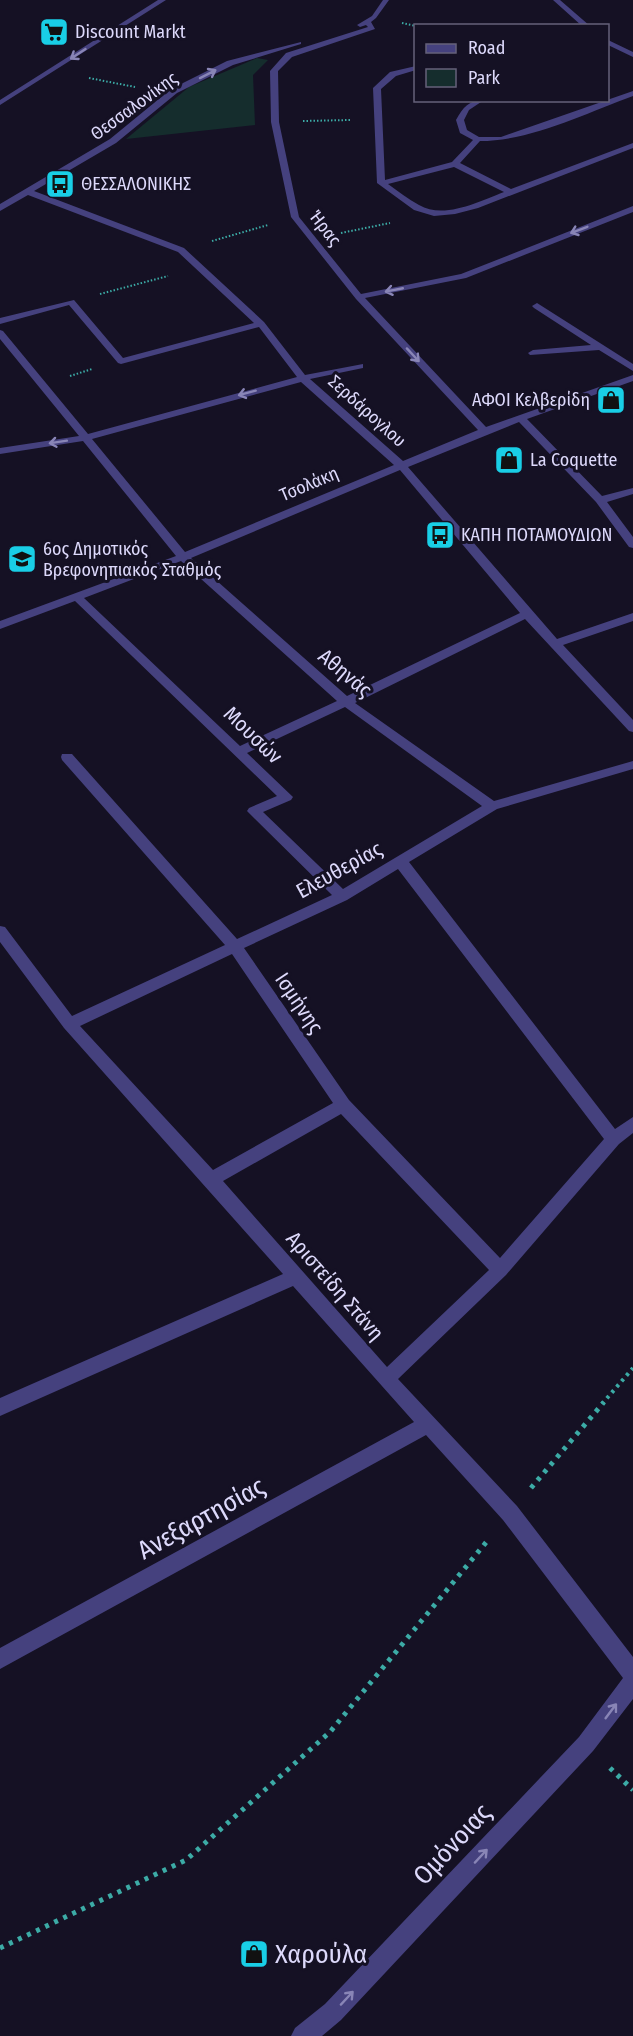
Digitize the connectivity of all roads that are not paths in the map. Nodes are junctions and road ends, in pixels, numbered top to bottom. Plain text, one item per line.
1 (163, 0) edge
2 (386, 0) edge
3 (556, 0) edge
4 (367, 22) junction
5 (585, 24) edge
6 (609, 44) edge
7 (633, 55) edge
8 (414, 69) edge
9 (633, 93) edge
10 (478, 102) edge
11 (608, 102) edge
12 (609, 102) edge
13 (0, 103) edge
14 (478, 138) junction
15 (633, 145) edge
16 (455, 164) junction
17 (381, 183) junction
18 (509, 191) junction
19 (28, 192) junction
20 (0, 208) edge
21 (633, 209) edge
22 (359, 297) junction
23 (537, 306) dead end
24 (0, 321) edge
25 (261, 324) junction
26 (0, 333) edge
27 (602, 347) junction
28 (533, 353) dead end
29 (360, 366) dead end
30 (633, 368) edge
31 (303, 378) junction
32 (633, 378) edge
33 (520, 417) junction
34 (484, 431) junction
35 (86, 438) junction
36 (0, 451) edge
37 (401, 465) junction
38 (633, 491) edge
39 (600, 500) junction
40 (633, 545) edge
41 (183, 557) junction
42 (76, 596) junction
43 (527, 614) junction
44 (633, 617) edge
45 (0, 625) edge
46 (554, 644) junction
47 (346, 702) junction
48 (633, 728) edge
49 (240, 751) junction
50 (67, 757) dead end
51 (633, 765) edge
52 (492, 806) junction
53 (400, 861) junction
54 (342, 896) junction
55 (0, 931) edge
56 (235, 947) junction
57 (69, 1024) junction
58 (344, 1105) junction
59 (633, 1124) edge
60 (613, 1139) junction
61 (211, 1179) junction
62 (500, 1270) junction
63 (297, 1276) junction
64 (386, 1379) junction
65 (0, 1407) edge
66 (429, 1424) junction
67 (0, 1659) edge
68 (633, 1674) edge
69 (633, 1682) edge
70 (303, 2036) edge

1 -> 13 street
2 - 4 street
3 - 5 street
19 -> 4 street, Θεσσαλονίκης
4 - 22 street, Ήρας
6 - 7 street
8 - 17 street
9 - 12 street
10 - 14 street
11 - 14 street
14 - 16 street
15 - 18 street
16 - 17 street
16 - 18 street
17 - 18 street
19 - 20 street, Θεσσαλονίκης
19 - 25 street, Σερδάρογλου
21 -> 22 street
22 -> 34 street, Ήρας
23 - 27 street
24 - 25 street
25 - 31 street, Σερδάρογλου
26 - 35 street, Αθηνάς
27 - 28 street
27 - 30 street
29 - 31 street
31 -> 35 street
31 - 37 street, Σερδάρογλου
32 - 33 street, Τσολάκη
33 - 34 street, Τσολάκη
33 - 39 street
34 - 37 street, Τσολάκη
35 -> 36 street
35 - 41 street, Αθηνάς
37 - 41 street, Τσολάκη
37 - 43 street, Σερδάρογλου
38 - 39 street
39 - 40 street
41 - 42 street, Τσολάκη
41 - 47 street, Αθηνάς
42 - 45 street, Τσολάκη
42 - 49 street, Μουσών
43 - 46 street, Σερδάρογλου
43 - 47 street
44 - 46 street
46 - 48 street, Σερδάρογλου
47 - 49 street
47 - 52 street, Αθηνάς
49 - 54 street, Μουσών
50 - 56 street, Ισμήνης
51 - 52 street, Ελευθερίας
52 - 53 street, Ελευθερίας
53 - 54 street, Ελευθερίας
53 - 60 street
54 - 56 street, Ελευθερίας
55 - 57 street, Αριστείδη Στάνη
56 - 57 street, Ελευθερίας
56 - 58 street, Ισμήνης
57 - 61 street, Αριστείδη Στάνη
58 - 61 street
58 - 62 street, Ισμήνης
59 - 60 street
60 - 62 street
61 - 63 street, Αριστείδη Στάνη
62 - 64 street
63 - 64 street, Αριστείδη Στάνη
63 - 65 street
64 - 66 street, Αριστείδη Στάνη
66 - 67 street, Ανεξαρτησίας
66 - 68 street, Αριστείδη Στάνη
70 -> 69 street, Ομόνοιας

